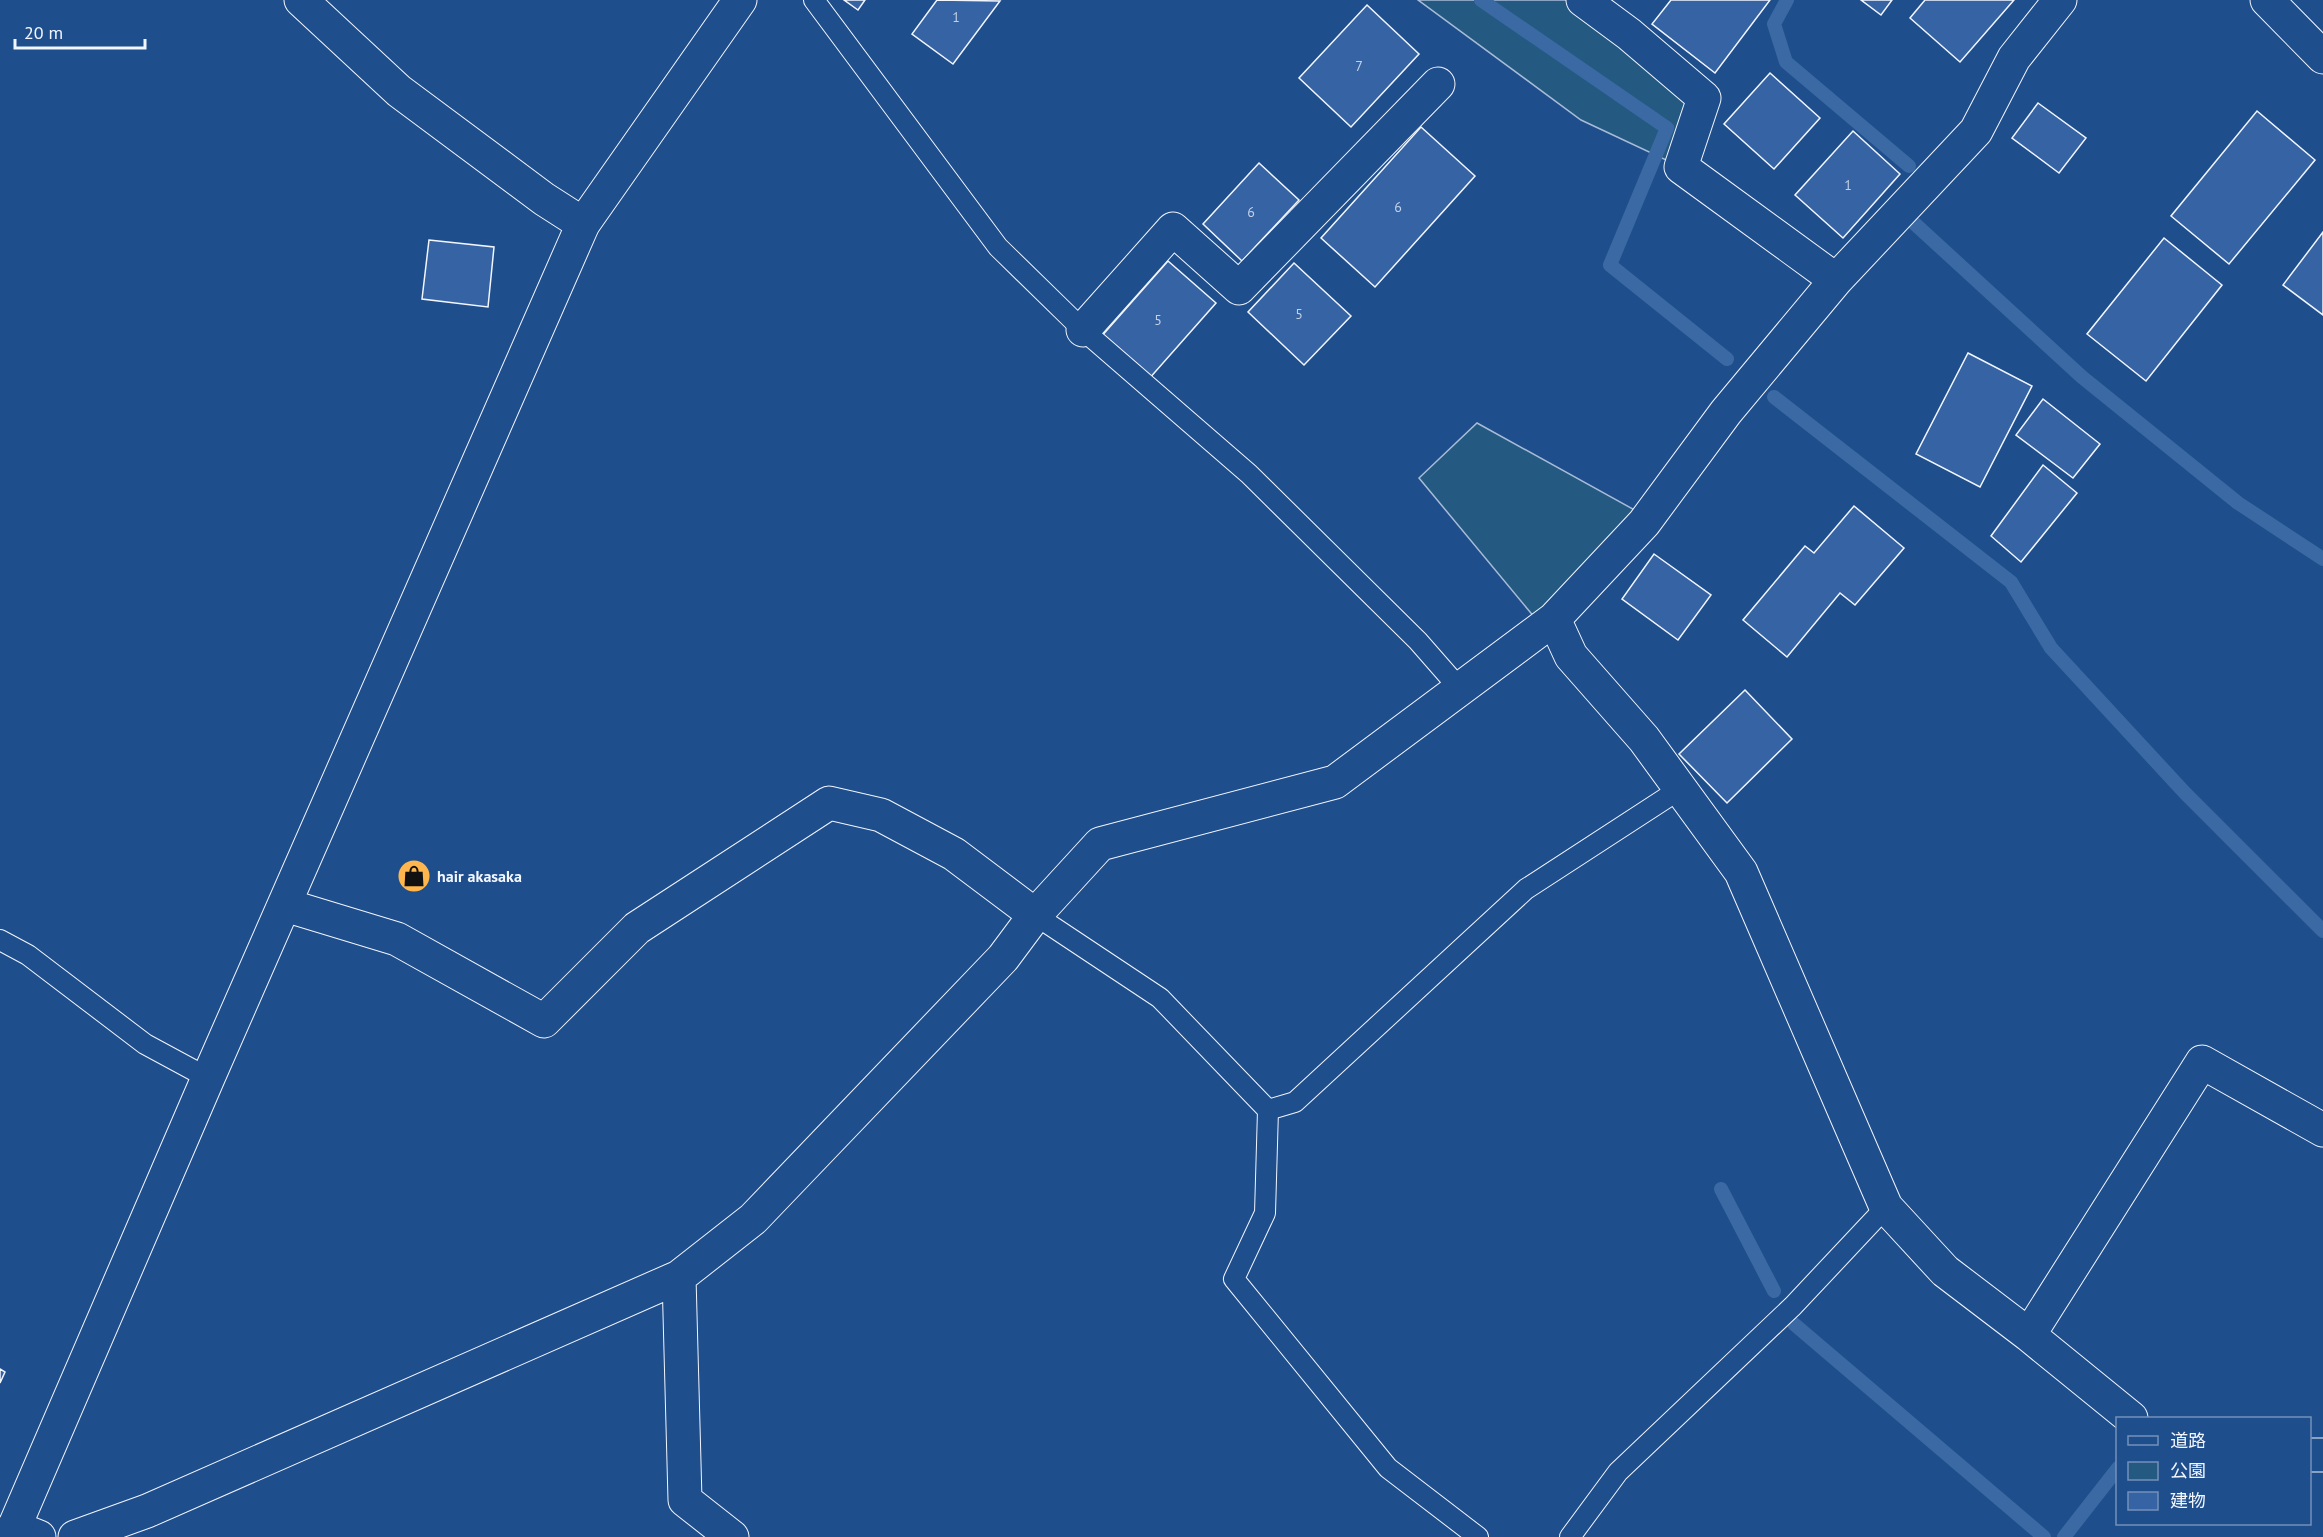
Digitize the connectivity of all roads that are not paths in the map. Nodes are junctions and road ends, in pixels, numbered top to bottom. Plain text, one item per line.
1 (301, 0) edge
2 (740, 0) edge
3 (814, 0) edge
4 (1583, 0) edge
5 (2060, 0) edge
6 (2267, 0) edge
7 (2323, 57) edge
8 (1438, 84) dead end
9 (583, 224) junction
10 (1836, 280) junction
11 (1083, 330) junction
12 (1554, 620) junction
13 (1460, 689) junction
14 (1680, 789) junction
15 (285, 905) junction
16 (1035, 915) junction
17 (0, 940) edge
18 (208, 1078) junction
19 (1268, 1110) junction
20 (2323, 1130) edge
21 (1886, 1207) junction
22 (679, 1277) junction
23 (2029, 1335) junction
24 (2130, 1417) edge
25 (21, 1534) edge
26 (75, 1537) edge
27 (732, 1537) edge
28 (1478, 1537) edge
29 (1570, 1537) edge

1 - 9 street
2 - 9 street
3 - 11 lane
4 - 10 street
5 - 10 street
6 - 7 street
8 - 11 street
9 - 15 street
10 - 12 street
11 - 13 lane
12 - 13 street
12 - 14 street
13 - 16 street
14 - 19 lane
14 - 21 street
15 - 16 street
15 - 18 street
16 - 19 lane
16 - 22 street
17 - 18 lane
18 - 25 street
19 - 28 lane
20 - 23 street
21 - 23 street
21 - 29 lane
22 - 26 street
22 - 27 street
23 - 24 street

